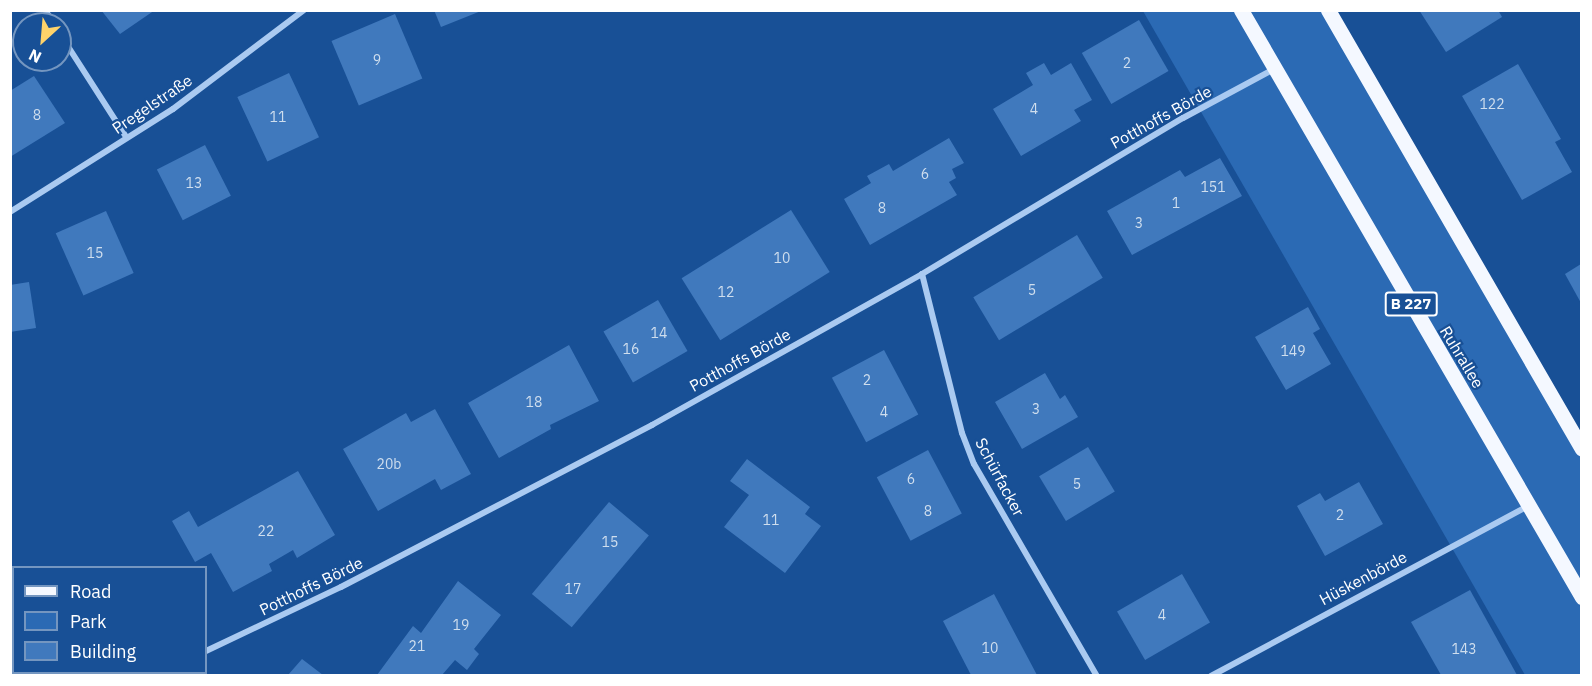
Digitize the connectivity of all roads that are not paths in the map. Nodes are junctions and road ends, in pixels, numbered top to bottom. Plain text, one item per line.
1 (304, 10) edge
2 (1241, 10) edge
3 (1328, 10) edge
4 (72, 53) edge
5 (1275, 68) junction
6 (126, 137) junction
7 (10, 212) edge
8 (922, 274) junction
9 (1581, 449) edge
10 (1529, 505) junction
11 (1581, 597) edge
12 (207, 651) edge
13 (1097, 675) edge
14 (1211, 675) edge

1 - 6 street, Pregelstraße
2 - 5 main road, Ruhrallee / B 227
3 - 9 main road
4 - 6 street
5 - 8 street, Potthoffs Börde
5 - 10 main road, Ruhrallee / B 227
6 - 7 street, Pregelstraße
8 - 12 street, Potthoffs Börde
8 - 13 street, Schürfacker
10 - 11 main road, Ruhrallee / B 227
10 - 14 street, Hüskenbörde

